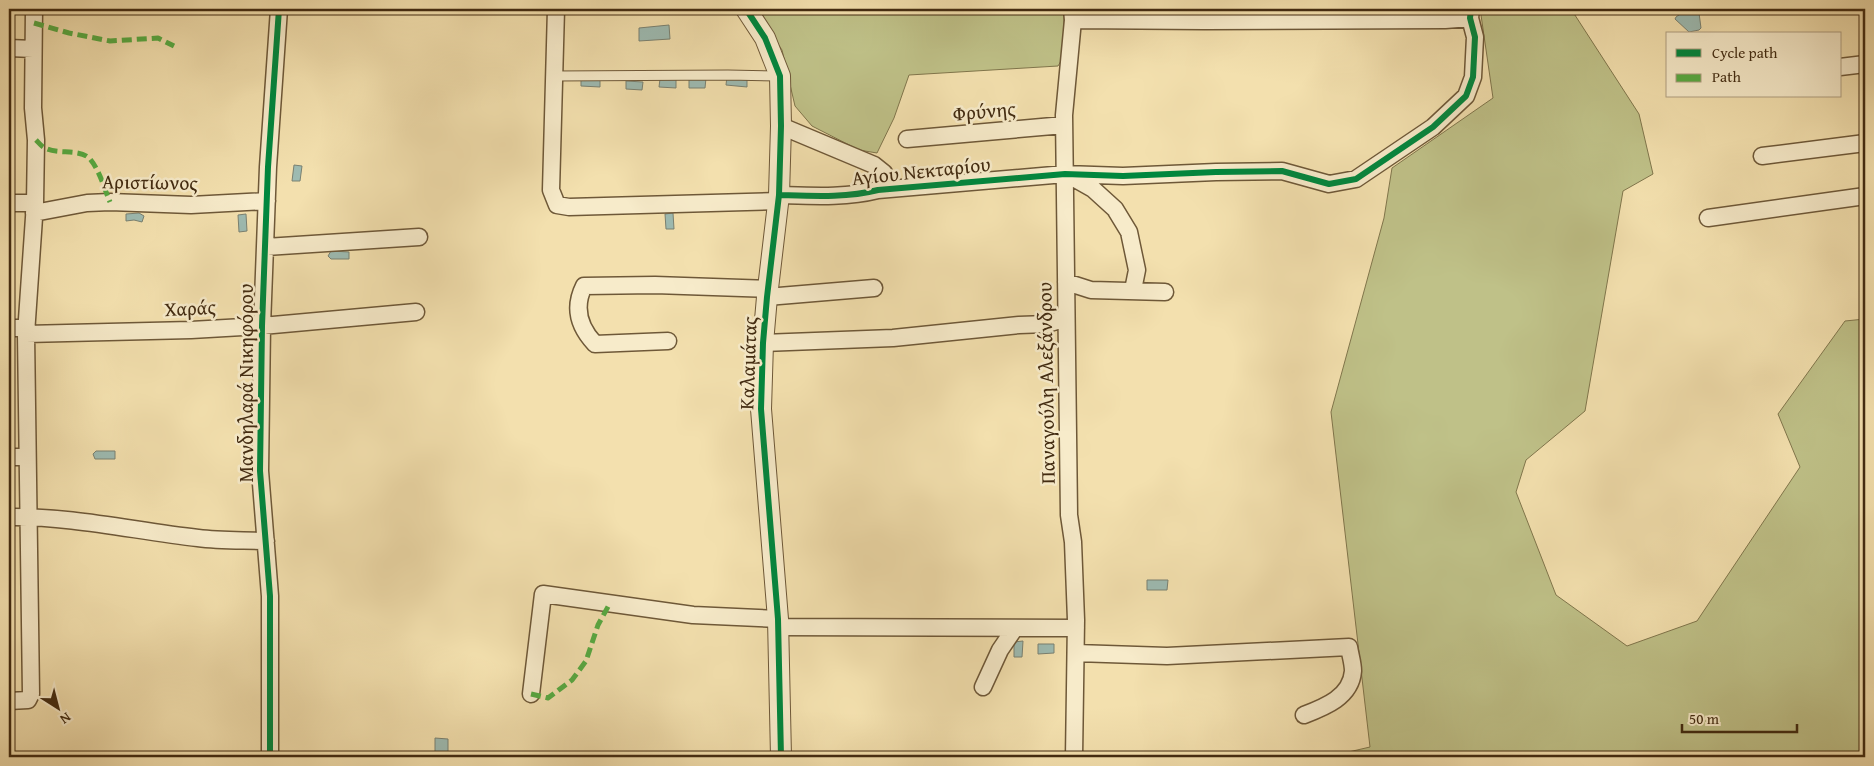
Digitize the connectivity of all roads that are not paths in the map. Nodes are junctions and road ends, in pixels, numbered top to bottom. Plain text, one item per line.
1 (34, 9) edge
2 (279, 9) edge
3 (556, 9) edge
4 (746, 9) edge
5 (1471, 13) edge
6 (1072, 14) edge
7 (9, 48) edge
8 (33, 49) junction
9 (1865, 64) edge
10 (1842, 67) edge
11 (555, 76) junction
12 (780, 76) junction
13 (1064, 124) junction
14 (781, 126) junction
15 (907, 140) dead end
16 (1865, 143) edge
17 (1762, 156) dead end
18 (1066, 174) junction
19 (878, 190) junction
20 (1865, 196) edge
21 (779, 198) junction
22 (267, 201) junction
23 (9, 203) edge
24 (34, 208) junction
25 (1708, 218) dead end
26 (419, 237) dead end
27 (266, 247) junction
28 (1066, 282) junction
29 (874, 288) dead end
30 (1133, 290) junction
31 (1165, 292) dead end
32 (768, 293) junction
33 (416, 312) dead end
34 (1066, 318) junction
35 (262, 326) junction
36 (9, 328) edge
37 (26, 331) junction
38 (668, 341) dead end
39 (764, 343) junction
40 (9, 457) edge
41 (26, 457) junction
42 (9, 517) edge
43 (27, 517) junction
44 (266, 542) junction
45 (778, 623) junction
46 (1015, 628) junction
47 (1076, 628) junction
48 (1076, 653) junction
49 (982, 686) dead end
50 (531, 694) dead end
51 (9, 702) edge
52 (1304, 715) dead end
53 (270, 757) edge
54 (781, 757) edge
55 (1074, 757) edge

1 - 8 street
2 - 22 street, Μανδηλαρά Νικηφόρου
3 - 11 street
4 - 12 street, Καλαμάτας
5 - 6 street
5 - 18 street, Αγίου Νεκταρίου
6 - 13 street, Παναγούλη Αλεξάνδρου
7 - 8 street
8 - 24 street
9 - 10 street
11 - 12 lane
11 - 21 street, Αγίου Νεκταρίου
12 - 14 street, Καλαμάτας
13 - 15 street, Φρύνης
13 - 18 street, Παναγούλη Αλεξάνδρου
14 - 19 street
14 - 21 street, Καλαμάτας
16 - 17 street
18 - 19 street, Αγίου Νεκταρίου
18 - 28 street, Παναγούλη Αλεξάνδρου
18 - 30 street
19 - 21 street, Αγίου Νεκταρίου
20 - 25 street
21 - 32 street, Καλαμάτας
22 - 24 street, Αριστίωνος
22 - 27 street, Μανδηλαρά Νικηφόρου
23 - 24 street, Αριστίωνος
24 - 37 street
26 - 27 street
27 - 35 street, Μανδηλαρά Νικηφόρου
28 - 30 street
28 - 34 street, Παναγούλη Αλεξάνδρου
29 - 32 street
30 - 31 street
32 - 38 street
32 - 39 street, Καλαμάτας
33 - 35 street, Χαράς
34 - 39 street
34 - 47 street, Παναγούλη Αλεξάνδρου
35 - 37 street, Χαράς
35 - 44 street, Μανδηλαρά Νικηφόρου
36 - 37 street, Χαράς
37 - 41 street
39 - 45 street, Καλαμάτας
40 - 41 street
41 - 43 street
42 - 43 street
43 - 44 street
43 - 51 street
44 - 53 street, Μανδηλαρά Νικηφόρου
45 - 46 street
45 - 50 street
45 - 54 street, Καλαμάτας
46 - 47 street
46 - 49 street
47 - 48 street, Παναγούλη Αλεξάνδρου
48 - 52 street
48 - 55 street, Παναγούλη Αλεξάνδρου

